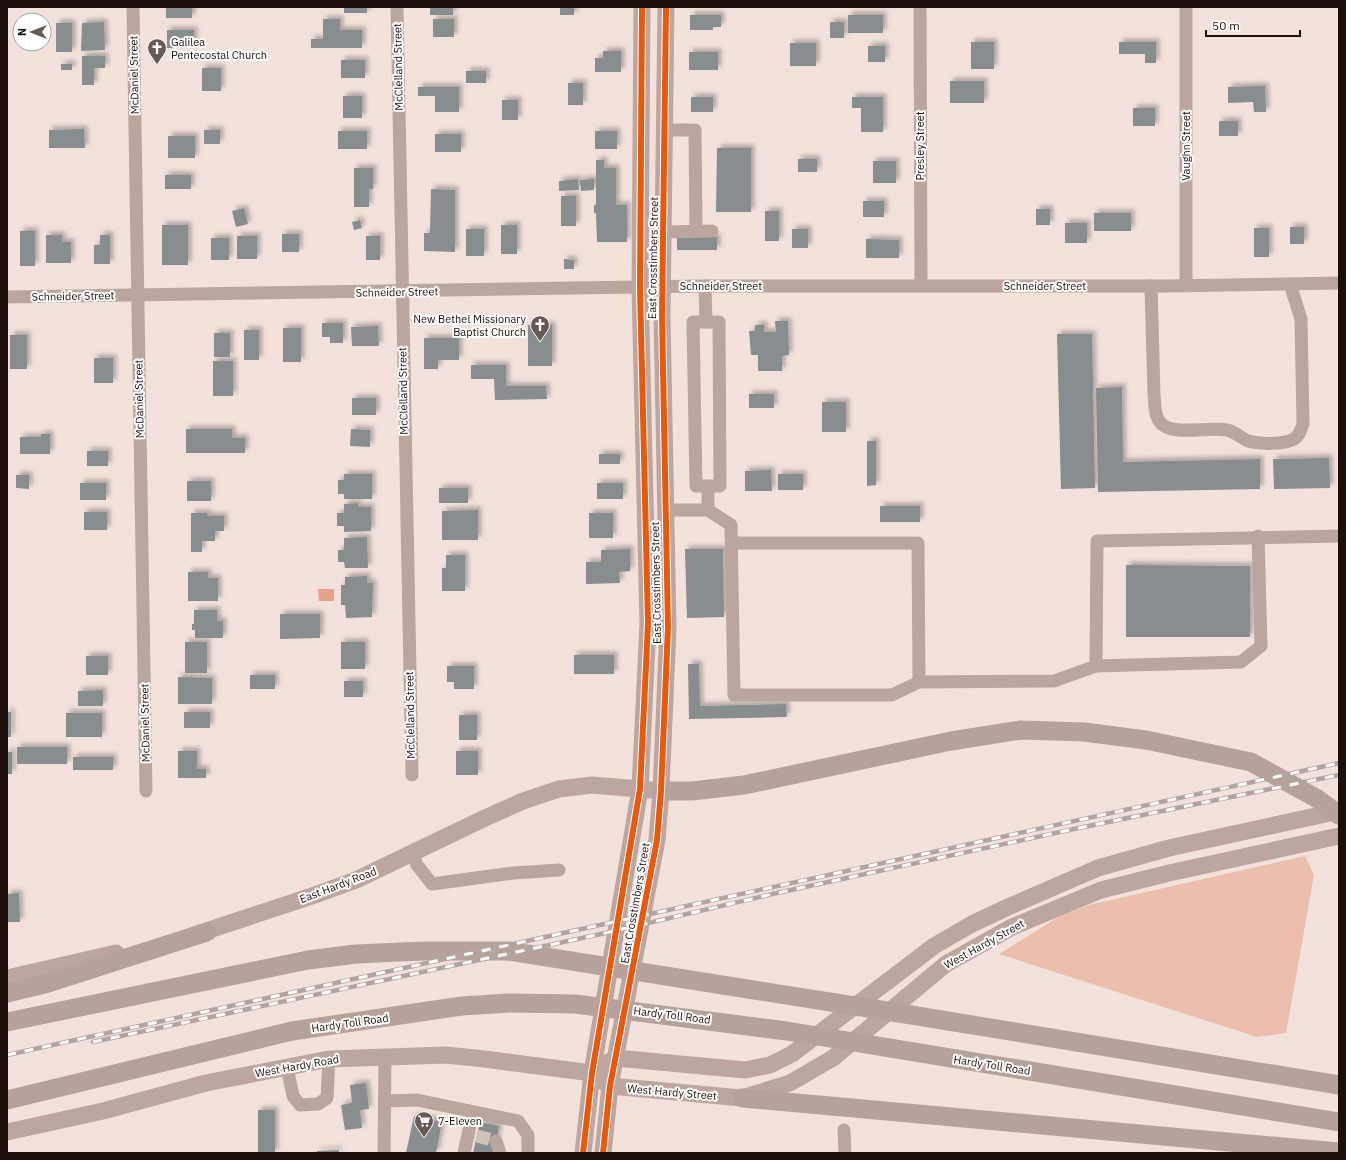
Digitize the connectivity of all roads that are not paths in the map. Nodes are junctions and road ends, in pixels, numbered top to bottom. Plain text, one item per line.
1 (133, 7) edge
2 (397, 7) edge
3 (642, 7) edge
4 (666, 7) edge
5 (920, 7) edge
6 (1186, 7) edge
7 (664, 132) junction
8 (641, 133) junction
9 (696, 231) junction
10 (712, 231) dead end
11 (663, 232) junction
12 (1339, 283) edge
13 (1290, 284) junction
14 (921, 285) junction
15 (1186, 285) junction
16 (706, 286) junction
17 (1151, 286) junction
18 (662, 287) junction
19 (640, 288) junction
20 (401, 292) junction
21 (138, 296) junction
22 (7, 297) edge
23 (706, 322) junction
24 (708, 486) junction
25 (665, 510) junction
26 (708, 510) junction
27 (646, 512) junction
28 (1258, 536) junction
29 (1339, 536) edge
30 (733, 543) junction
31 (648, 624) junction
32 (668, 627) junction
33 (1096, 666) junction
34 (919, 682) junction
35 (412, 775) dead end
36 (640, 788) junction
37 (146, 791) dead end
38 (661, 792) junction
39 (1339, 811) edge
40 (1339, 815) edge
41 (1339, 836) edge
42 (413, 854) junction
43 (559, 870) dead end
44 (207, 932) junction
45 (7, 978) edge
46 (7, 993) edge
47 (7, 1022) edge
48 (385, 1057) junction
49 (616, 1058) junction
50 (329, 1059) junction
51 (287, 1067) junction
52 (592, 1073) junction
53 (610, 1086) junction
54 (1339, 1086) edge
55 (742, 1098) junction
56 (7, 1100) edge
57 (385, 1101) junction
58 (472, 1112) junction
59 (1339, 1122) edge
60 (844, 1130) dead end
61 (7, 1132) edge
62 (477, 1136) dead end
63 (1339, 1152) edge
64 (384, 1153) edge
65 (464, 1153) edge
66 (467, 1153) edge
67 (528, 1153) edge
68 (583, 1153) edge
69 (603, 1153) edge
70 (845, 1153) edge

1 - 21 street, McDaniel Street
2 - 20 street, McClelland Street
3 - 8 main road, East Crosstimbers Street
4 - 7 main road, East Crosstimbers Street
5 - 14 street, Presley Street
6 - 15 street, Vaughn Street
7 - 8 main road
7 - 9 street
7 - 11 main road, East Crosstimbers Street
8 - 19 main road, East Crosstimbers Street
9 - 10 street
9 - 11 street
11 - 18 main road, East Crosstimbers Street
12 - 13 street, Schneider Street
13 - 15 street, Schneider Street
13 - 17 street
14 - 16 street, Schneider Street
14 - 17 street, Schneider Street
15 - 17 street, Schneider Street
16 - 18 street, Schneider Street
16 - 23 street
18 - 19 street, Schneider Street
18 - 25 main road, East Crosstimbers Street
19 - 20 street, Schneider Street
19 - 27 main road, East Crosstimbers Street
20 - 21 street, Schneider Street
20 - 35 street, McClelland Street
21 - 22 street, Schneider Street
21 - 37 street, McDaniel Street
23 - 24 street
23 - 24 street
24 - 26 street
25 - 26 street
25 - 27 main road
25 - 32 main road, East Crosstimbers Street
26 - 30 street
27 - 31 main road, East Crosstimbers Street
28 - 29 street
28 - 33 street
28 - 33 street
30 - 34 street
30 - 34 street
31 - 32 main road
31 - 36 main road, East Crosstimbers Street
32 - 38 main road, East Crosstimbers Street
33 - 34 street
36 - 38 main road, East Hardy Road
36 - 42 main road, East Hardy Road
36 - 52 main road, East Crosstimbers Street
38 - 40 highway
38 - 49 main road, East Crosstimbers Street
39 - 49 main road, West Hardy Street
41 - 55 main road, West Hardy Street
42 - 43 street
42 - 44 main road, East Hardy Road
44 - 45 main road, East Hardy Road
44 - 46 highway
47 - 54 highway
48 - 50 main road, West Hardy Road
48 - 52 main road, West Hardy Road
48 - 57 street
49 - 52 main road
49 - 53 main road, East Crosstimbers Street
50 - 51 main road, West Hardy Road
50 - 51 street
51 - 61 main road, West Hardy Road
52 - 53 main road
52 - 68 main road, East Crosstimbers Street
53 - 55 main road, West Hardy Street
53 - 69 main road, East Crosstimbers Street
55 - 63 highway
56 - 59 highway, Hardy Toll Road
57 - 58 street
57 - 64 street
58 - 65 street
58 - 67 street
60 - 70 street
62 - 66 street

